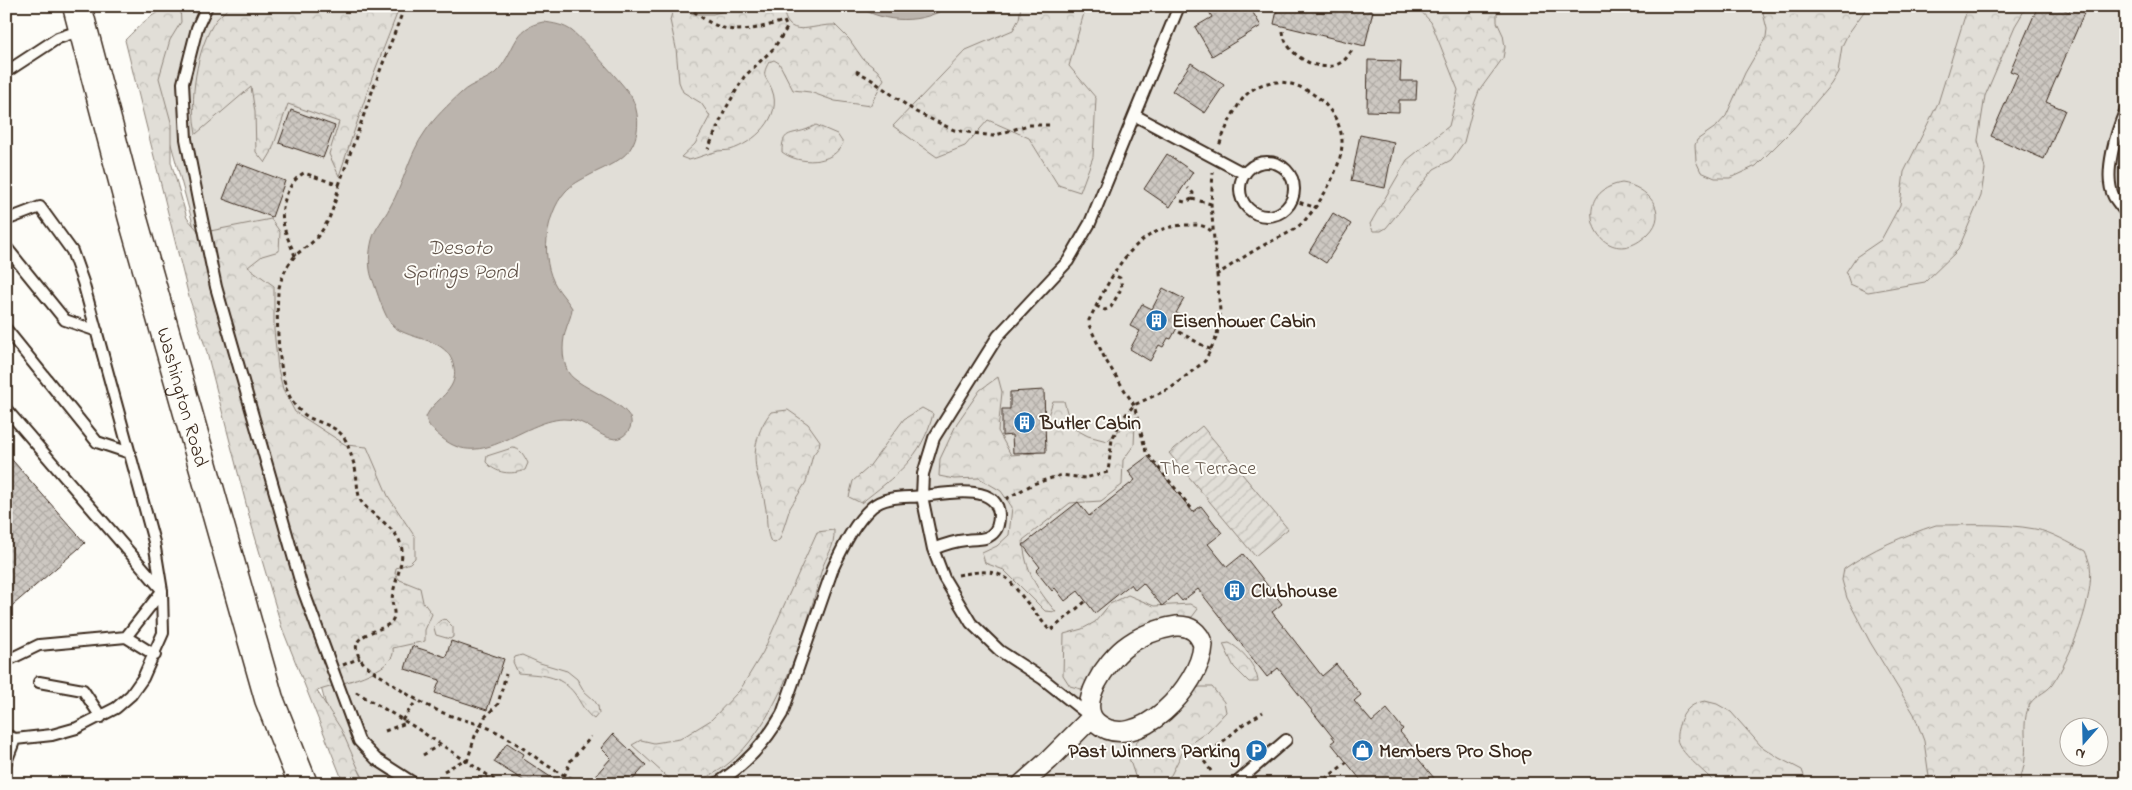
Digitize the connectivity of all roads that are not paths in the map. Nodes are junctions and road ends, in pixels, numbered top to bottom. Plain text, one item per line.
1 (207, 6) edge
2 (1179, 6) edge
3 (80, 18) edge
4 (6, 72) edge
5 (2126, 109) edge
6 (1136, 116) junction
7 (1245, 174) junction
8 (2126, 213) edge
9 (6, 220) edge
10 (6, 247) edge
11 (6, 329) edge
12 (97, 331) junction
13 (6, 409) edge
14 (130, 453) junction
15 (922, 496) junction
16 (933, 549) junction
17 (162, 591) junction
18 (126, 637) junction
19 (155, 655) junction
20 (6, 661) edge
21 (39, 682) dead end
22 (101, 717) junction
23 (1092, 717) junction
24 (11, 737) edge
25 (1286, 740) dead end
26 (6, 762) edge
27 (303, 784) edge
28 (415, 784) edge
29 (716, 784) edge
30 (1022, 784) edge
31 (1235, 784) edge

1 - 28 lane
2 - 6 lane
3 - 4 lane
3 - 27 main road, Washington Road
5 - 8 lane
6 - 7 lane
6 - 15 lane
7 - 7 lane
9 - 12 lane
10 - 12 lane
11 - 14 lane
12 - 14 lane
13 - 17 lane
14 - 17 lane
15 - 16 lane
15 - 16 lane
15 - 29 lane
16 - 23 lane
17 - 18 lane
17 - 19 lane
18 - 19 lane
18 - 20 lane
19 - 22 lane
21 - 22 lane
22 - 24 lane
23 - 23 street
23 - 30 street
24 - 26 lane
25 - 31 lane

